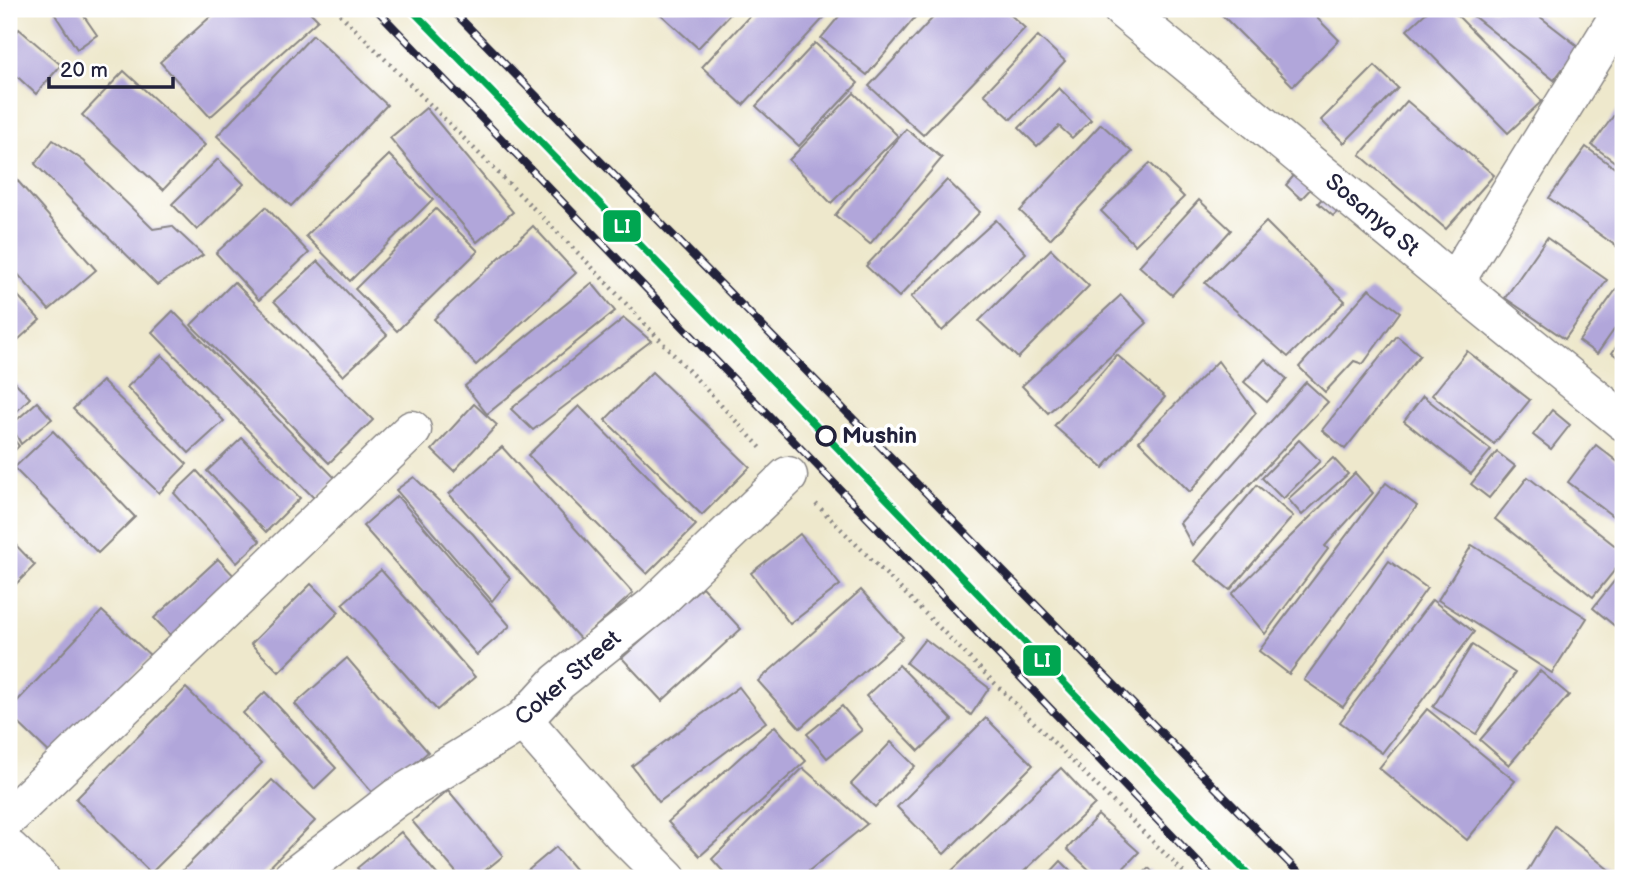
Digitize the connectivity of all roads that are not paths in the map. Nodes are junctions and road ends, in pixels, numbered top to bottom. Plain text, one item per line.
1 (1122, 9) edge
2 (1623, 9) edge
3 (1454, 283) junction
4 (1623, 421) edge
5 (412, 430) dead end
6 (788, 476) dead end
7 (523, 720) junction
8 (9, 817) edge
9 (9, 849) edge
10 (40, 878) edge
11 (292, 878) edge
12 (667, 878) edge

1 - 3 street, Sosanya St
2 - 3 street
3 - 4 street, Sosanya St
5 - 8 street
6 - 7 street, Coker Street
7 - 11 street, Coker Street
7 - 12 street
9 - 10 street

